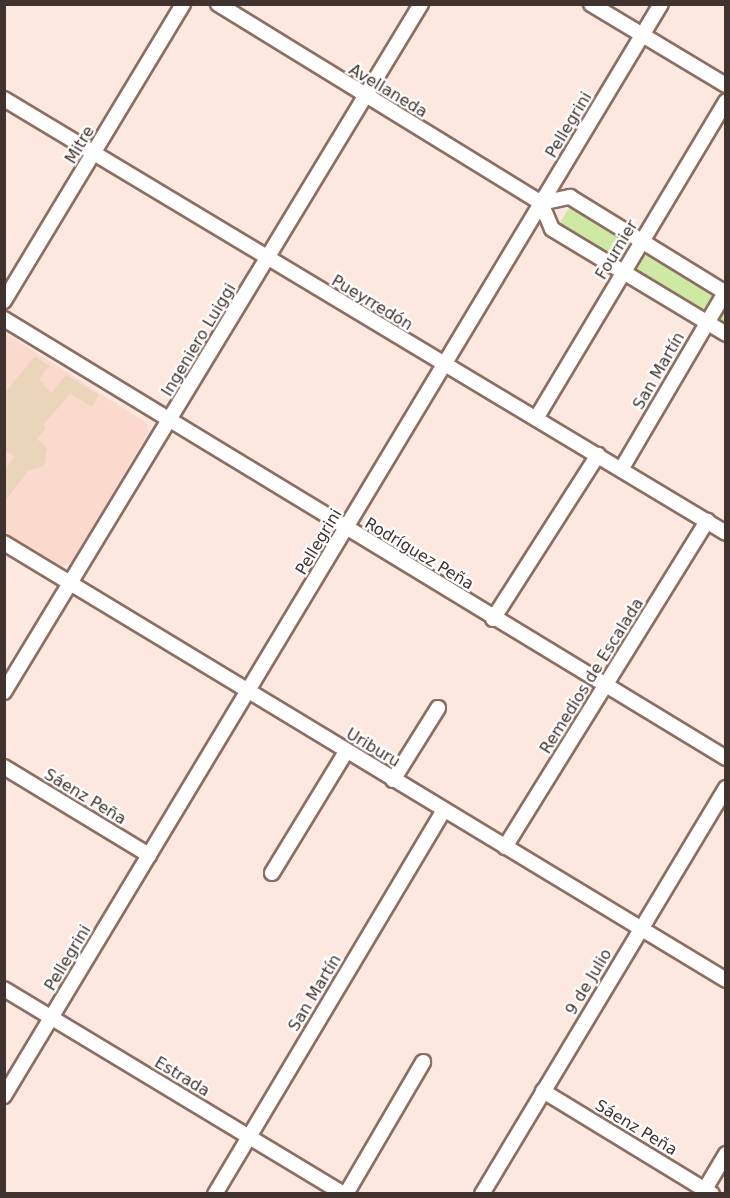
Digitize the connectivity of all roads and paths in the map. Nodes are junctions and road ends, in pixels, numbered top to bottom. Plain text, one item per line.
1 (183, 4) edge
2 (218, 4) edge
3 (421, 4) edge
4 (591, 4) edge
5 (661, 4) edge
6 (642, 35) junction
7 (726, 85) edge
8 (365, 97) junction
9 (4, 99) edge
10 (726, 101) edge
11 (95, 151) junction
12 (542, 203) junction
13 (642, 241) junction
14 (267, 259) junction
15 (623, 272) junction
16 (725, 292) edge
17 (4, 302) edge
18 (4, 319) edge
19 (706, 323) junction
20 (726, 334) edge
21 (444, 366) junction
22 (537, 417) junction
23 (168, 422) junction
24 (598, 455) junction
25 (622, 468) junction
26 (707, 521) junction
27 (345, 529) junction
28 (726, 533) edge
29 (4, 543) edge
30 (70, 585) junction
31 (493, 618) junction
32 (605, 686) junction
33 (4, 692) edge
34 (247, 692) junction
35 (438, 708) dead end
36 (346, 752) junction
37 (726, 758) edge
38 (4, 767) edge
39 (393, 780) junction
40 (726, 788) edge
41 (444, 810) junction
42 (505, 847) junction
43 (149, 855) junction
44 (272, 873) dead end
45 (641, 929) junction
46 (726, 980) edge
47 (4, 989) edge
48 (51, 1018) junction
49 (423, 1062) dead end
50 (543, 1091) junction
51 (4, 1096) edge
52 (248, 1136) junction
53 (726, 1154) edge
54 (706, 1192) edge
55 (215, 1194) edge
56 (345, 1194) edge
57 (482, 1194) edge

1 - 11 street, Mitre
2 - 8 street, Avellaneda
3 - 8 street, Ingeniero Luiggi
4 - 6 street
5 - 6 street, Pellegrini
6 - 7 street
6 - 12 street, Pellegrini
8 - 12 street, Avellaneda
8 - 14 street, Ingeniero Luiggi
9 - 11 street, Pueyrredón
10 - 13 street, Fournier
11 - 14 street, Pueyrredón
11 - 17 street, Mitre
12 - 13 street
12 - 15 street
12 - 21 street, Pellegrini
13 - 15 street, Fournier
13 - 16 street
14 - 21 street, Pueyrredón
14 - 23 street, Ingeniero Luiggi
15 - 19 street
15 - 22 street, Fournier
16 - 19 street, San Martín
18 - 23 street, Rodríguez Peña
19 - 20 street
19 - 25 street, San Martín
21 - 22 street, Pueyrredón
21 - 27 street, Pellegrini
22 - 24 street, Pueyrredón
23 - 27 street, Rodríguez Peña
23 - 30 street, Ingeniero Luiggi
24 - 25 street, Pueyrredón
24 - 31 street
25 - 26 street, Pueyrredón
26 - 28 street, Pueyrredón
26 - 32 street, Remedios de Escalada
27 - 31 street, Rodríguez Peña
27 - 34 street, Pellegrini
29 - 30 street, Uriburu
30 - 33 street, Ingeniero Luiggi
30 - 34 street, Uriburu
31 - 32 street, Rodríguez Peña
32 - 37 street, Rodríguez Peña
32 - 42 street, Remedios de Escalada
34 - 36 street, Uriburu
34 - 43 street, Pellegrini
35 - 39 street
36 - 39 street, Uriburu
36 - 44 street
38 - 43 street, Sáenz Peña
39 - 41 street, Uriburu
40 - 45 street, 9 de Julio
41 - 42 street, Uriburu
41 - 52 street, San Martín
42 - 45 street, Uriburu
43 - 48 street, Pellegrini
45 - 46 street, Uriburu
45 - 50 street, 9 de Julio
47 - 48 street, Estrada
48 - 51 street, Pellegrini
48 - 52 street, Estrada
49 - 56 street
50 - 54 street, Sáenz Peña
50 - 57 street, 9 de Julio
52 - 55 street, San Martín
52 - 56 street, Estrada
53 - 54 street

